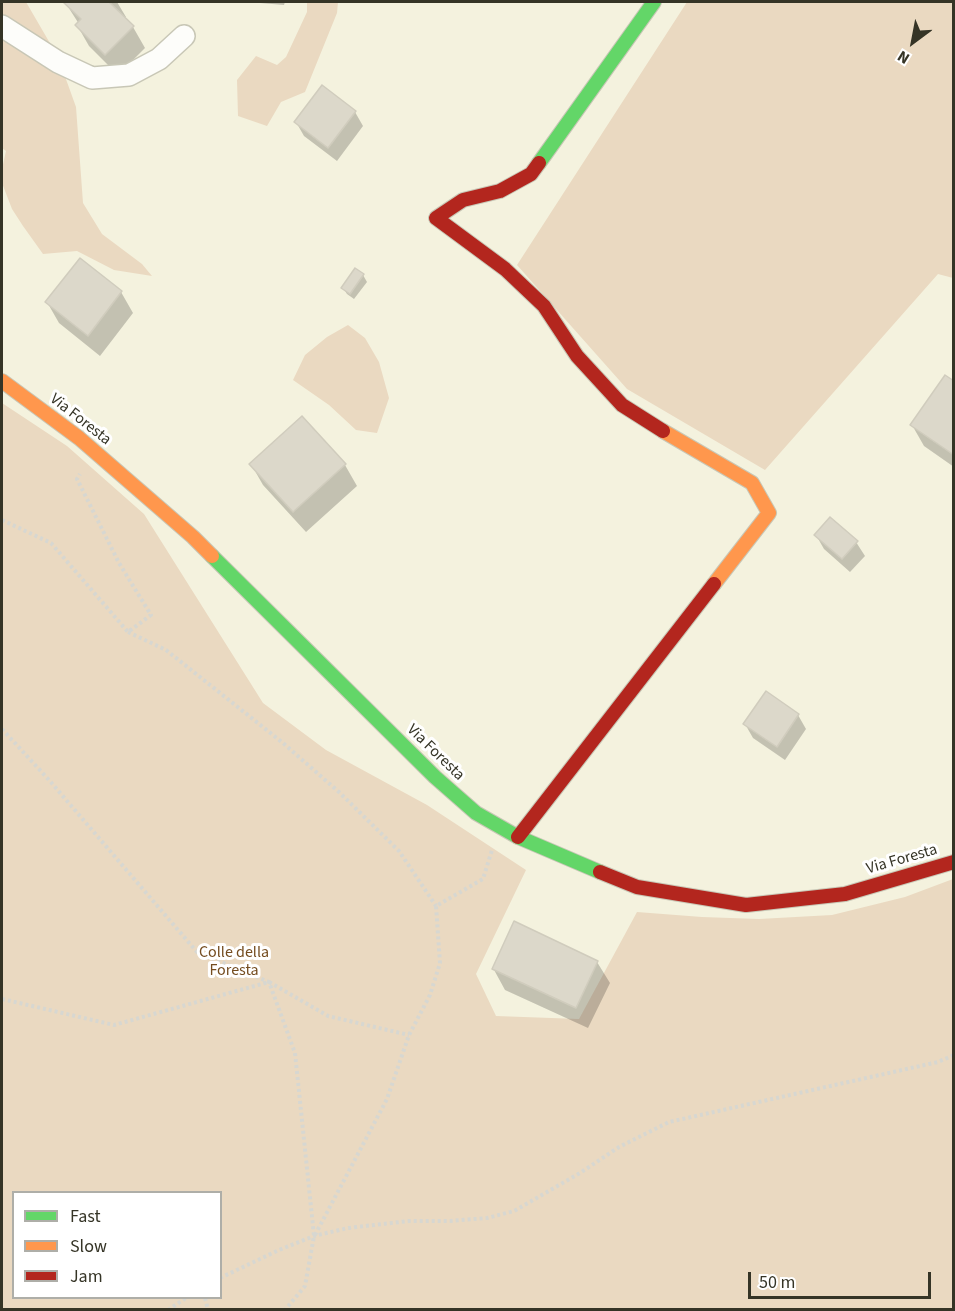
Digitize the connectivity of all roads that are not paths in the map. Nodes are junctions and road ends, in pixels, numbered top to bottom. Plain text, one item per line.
1 (654, 2) edge
2 (2, 26) edge
3 (183, 36) dead end
4 (2, 381) edge
5 (518, 837) junction
6 (954, 862) edge

1 - 5 street
2 - 3 street
4 - 5 street, Via Foresta
5 - 6 street, Via Foresta

